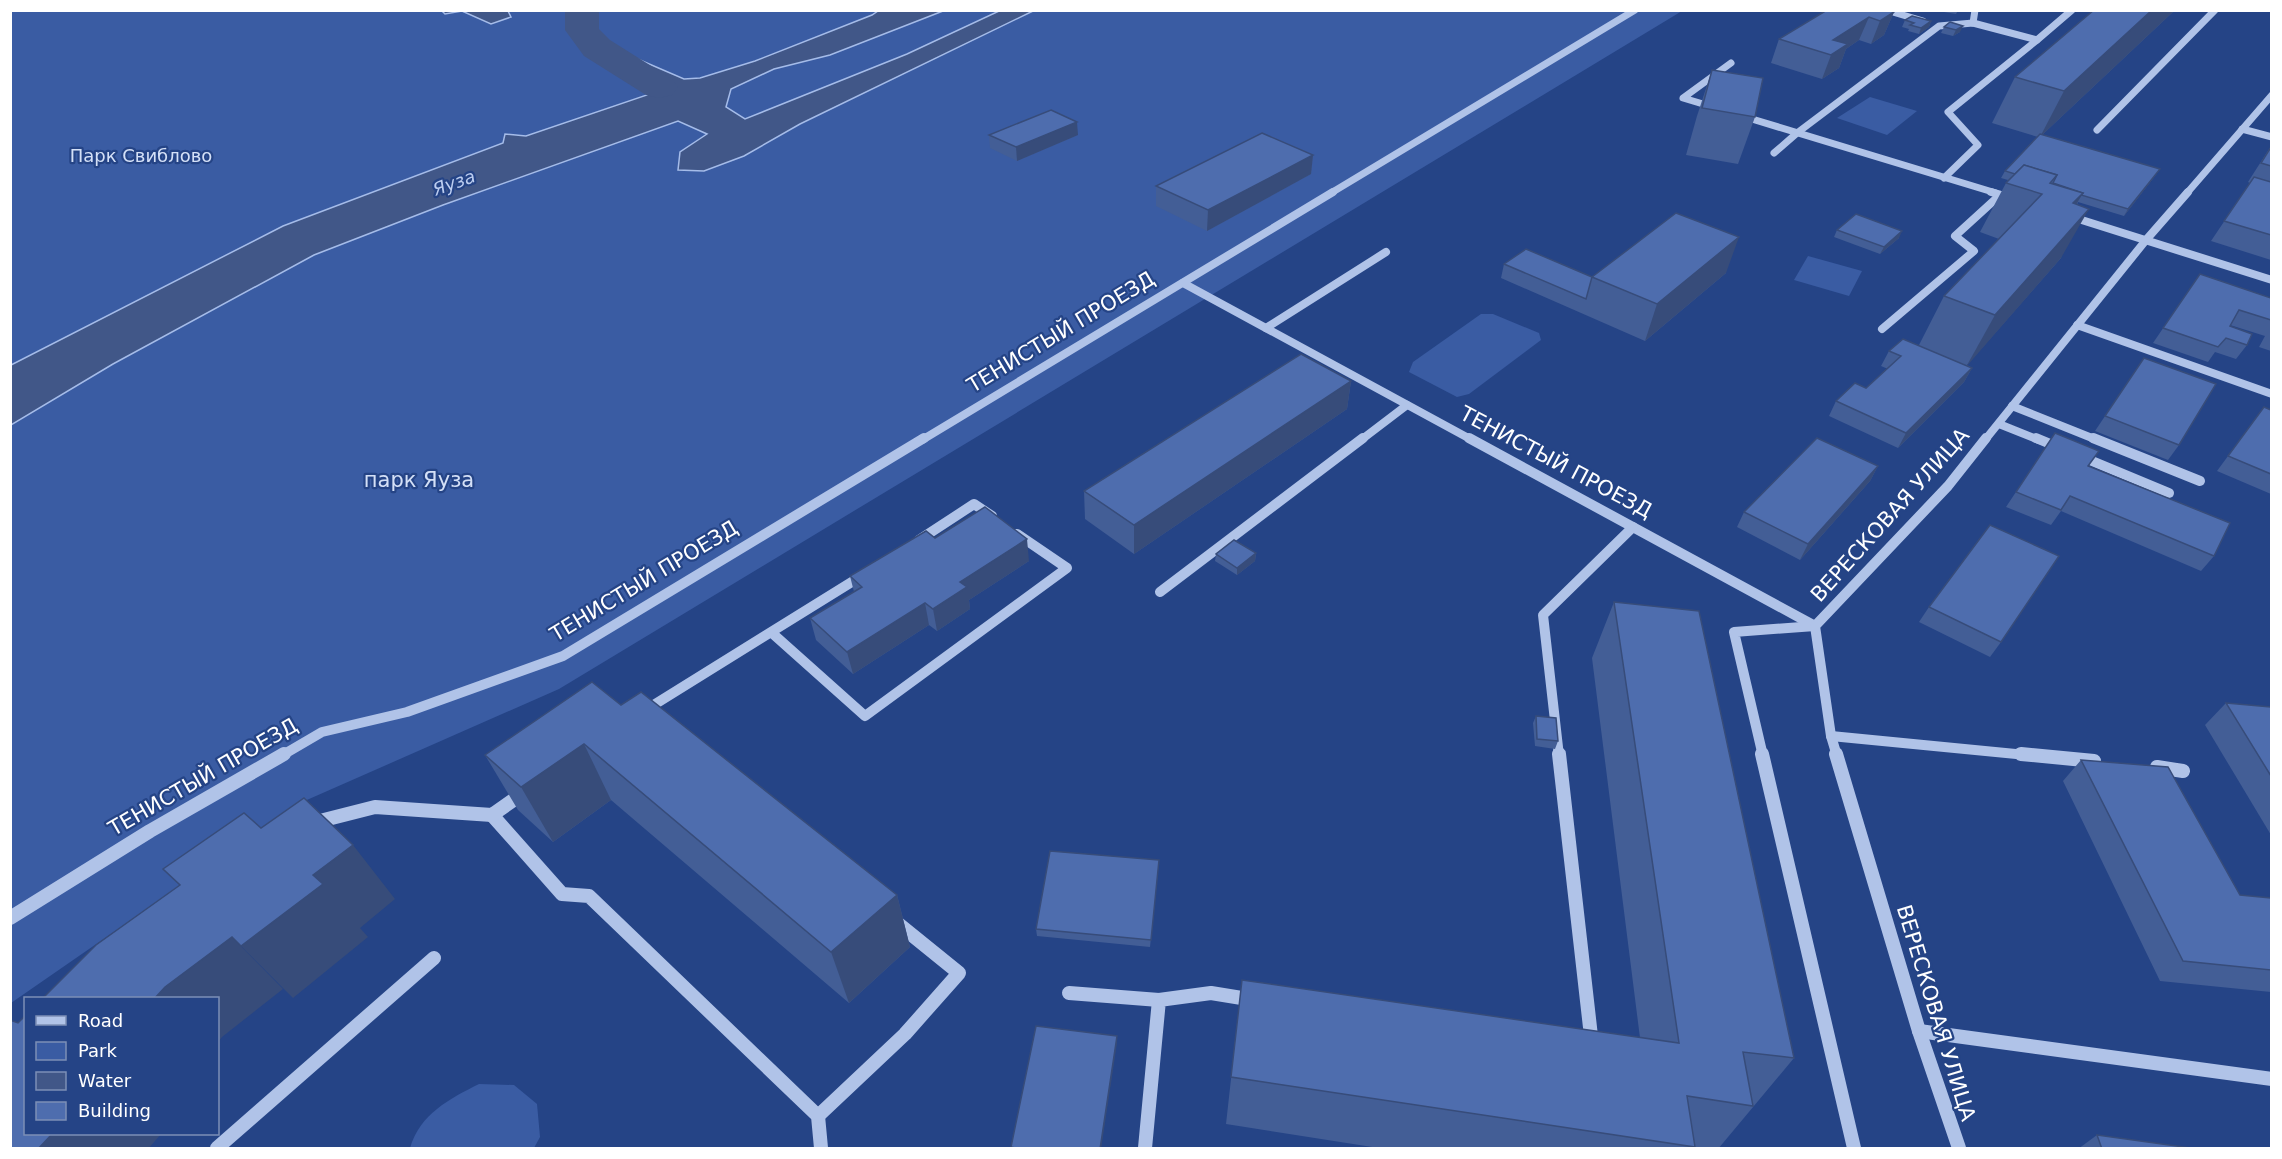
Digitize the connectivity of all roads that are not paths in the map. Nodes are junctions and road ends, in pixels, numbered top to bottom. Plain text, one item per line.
1 (1635, 10) edge
2 (1886, 10) edge
3 (1975, 10) edge
4 (2072, 10) edge
5 (2215, 10) edge
6 (1973, 23) junction
7 (1939, 26) junction
8 (2037, 40) junction
9 (1731, 63) dead end
10 (2271, 95) edge
11 (1717, 108) edge
12 (1729, 112) edge
13 (2242, 129) junction
14 (2097, 130) dead end
15 (1797, 133) junction
16 (2271, 137) edge
17 (1774, 153) dead end
18 (1944, 178) junction
19 (2000, 195) junction
20 (2021, 201) edge
21 (2063, 214) edge
22 (2146, 240) junction
23 (1386, 252) dead end
24 (2271, 280) edge
25 (1183, 283) junction
26 (2078, 325) junction
27 (1266, 328) junction
28 (1882, 329) dead end
29 (2271, 394) edge
30 (1407, 405) junction
31 (2012, 406) junction
32 (1999, 423) junction
33 (1476, 442) junction
34 (1466, 447) dead end
35 (2200, 481) dead end
36 (2169, 493) dead end
37 (1633, 527) junction
38 (914, 543) edge
39 (873, 569) edge
40 (1160, 592) dead end
41 (1815, 626) junction
42 (772, 633) junction
43 (639, 719) edge
44 (1831, 736) junction
45 (2110, 762) edge
46 (2144, 766) edge
47 (2183, 771) dead end
48 (534, 786) edge
49 (492, 815) junction
50 (301, 826) edge
51 (889, 917) edge
52 (10, 918) edge
53 (434, 958) dead end
54 (1070, 993) dead end
55 (1159, 1000) junction
56 (1268, 1002) edge
57 (1919, 1031) junction
58 (1581, 1047) edge
59 (2271, 1080) edge
60 (818, 1116) junction
61 (217, 1149) edge
62 (821, 1149) edge
63 (1145, 1149) edge
64 (1854, 1149) edge
65 (1959, 1149) edge

1 - 25 street, ТЕНИСТЫЙ ПРОЕЗД
2 - 7 street
3 - 6 street
4 - 8 street
5 - 14 street
6 - 7 street
6 - 8 street
7 - 15 street
8 - 18 street
9 - 11 street
10 - 13 street, ВЕРЕСКОВАЯ УЛИЦА
12 - 15 street
13 - 16 street
13 - 22 street, ВЕРЕСКОВАЯ УЛИЦА
15 - 17 street
15 - 18 street
18 - 19 street
19 - 20 street
19 - 28 street
21 - 22 street
22 - 24 street
22 - 26 street, ВЕРЕСКОВАЯ УЛИЦА
23 - 27 street
25 - 27 street, ТЕНИСТЫЙ ПРОЕЗД
25 - 52 street, ТЕНИСТЫЙ ПРОЕЗД
26 - 29 street
26 - 31 street, ВЕРЕСКОВАЯ УЛИЦА
27 - 30 street, ТЕНИСТЫЙ ПРОЕЗД
30 - 33 street, ТЕНИСТЫЙ ПРОЕЗД
30 - 40 street
31 - 32 street, ВЕРЕСКОВАЯ УЛИЦА
31 - 35 street
32 - 36 street
32 - 41 street, ВЕРЕСКОВАЯ УЛИЦА
33 - 34 street
33 - 37 street, ТЕНИСТЫЙ ПРОЕЗД
37 - 41 street, ТЕНИСТЫЙ ПРОЕЗД
37 - 58 street
38 - 42 street
39 - 42 street
41 - 44 street, ВЕРЕСКОВАЯ УЛИЦА
41 - 64 street
42 - 43 street
44 - 45 street
44 - 57 street, ВЕРЕСКОВАЯ УЛИЦА
46 - 47 street
48 - 49 street
49 - 50 street
49 - 60 street
51 - 60 street
53 - 61 street
54 - 55 street
55 - 56 street
55 - 63 street
57 - 59 street
57 - 65 street, ВЕРЕСКОВАЯ УЛИЦА
60 - 62 street

